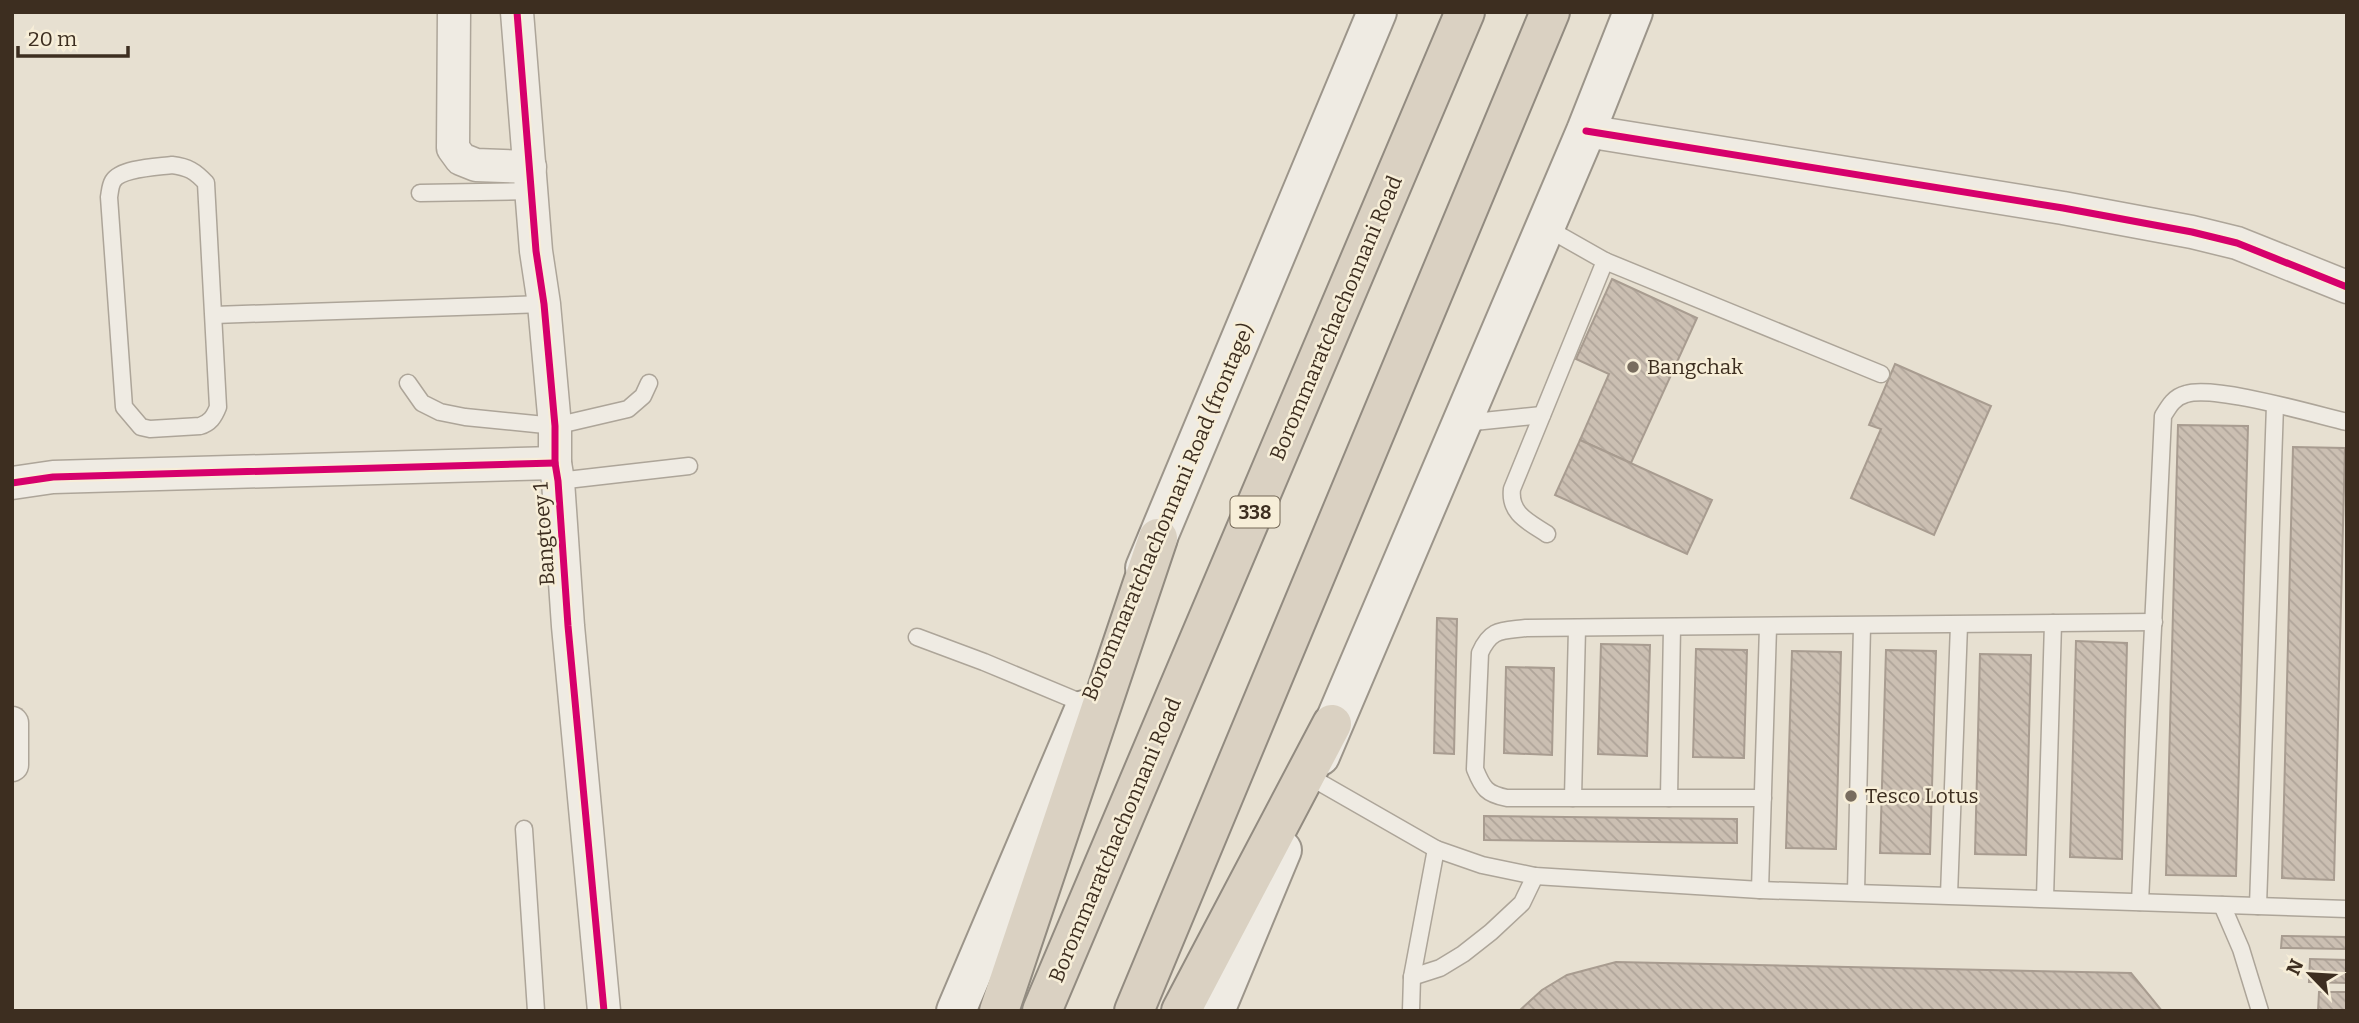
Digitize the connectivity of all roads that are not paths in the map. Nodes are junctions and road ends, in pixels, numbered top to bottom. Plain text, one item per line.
1 (454, 12) edge
2 (517, 12) edge
3 (1377, 12) edge
4 (1465, 12) edge
5 (1550, 12) edge
6 (1633, 12) edge
7 (1586, 131) junction
8 (531, 179) junction
9 (420, 193) dead end
10 (1545, 227) junction
11 (1605, 261) junction
12 (2347, 287) edge
13 (544, 304) junction
14 (214, 315) junction
15 (1881, 374) dead end
16 (408, 383) dead end
17 (649, 383) dead end
18 (2274, 405) junction
19 (1542, 415) junction
20 (2347, 422) edge
21 (1462, 424) junction
22 (555, 426) junction
23 (689, 466) dead end
24 (557, 472) junction
25 (12, 483) edge
26 (1547, 534) dead end
27 (1158, 538) junction
28 (2154, 622) junction
29 (2053, 623) junction
30 (1959, 625) junction
31 (1862, 626) junction
32 (1672, 627) junction
33 (1768, 627) junction
34 (1577, 628) junction
35 (917, 637) dead end
36 (1087, 705) junction
37 (12, 723) edge
38 (1332, 724) junction
39 (12, 765) edge
40 (1312, 778) junction
41 (1573, 798) junction
42 (1669, 798) junction
43 (1763, 798) junction
44 (524, 829) dead end
45 (1436, 849) junction
46 (1535, 876) junction
47 (1760, 890) junction
48 (1856, 892) junction
49 (1949, 895) junction
50 (2045, 898) junction
51 (2140, 902) junction
52 (2222, 905) junction
53 (2258, 906) junction
54 (2347, 909) edge
55 (1412, 977) junction
56 (536, 1011) edge
57 (604, 1011) edge
58 (956, 1011) edge
59 (999, 1011) edge
60 (1042, 1011) edge
61 (1134, 1011) edge
62 (1181, 1011) edge
63 (1215, 1011) edge
64 (1411, 1011) edge
65 (2260, 1011) edge

1 - 8 street
2 - 8 street, Bangtoey 1
3 - 27 main road, Borommaratchachonnani Road (frontage)
4 - 60 highway, Borommaratchachonnani Road / 338
5 - 61 highway
6 - 7 main road
7 - 10 main road
7 - 12 street
8 - 9 lane
8 - 13 street, Bangtoey 1
10 - 11 lane
10 - 21 main road
11 - 15 lane
11 - 19 lane
13 - 14 lane
13 - 22 street, Bangtoey 1
14 - 14 lane
16 - 22 lane
17 - 22 lane
18 - 20 lane
18 - 28 lane
18 - 53 lane
19 - 21 lane
19 - 26 lane
21 - 38 main road
22 - 24 street, Bangtoey 1
23 - 24 lane
24 - 25 street
24 - 57 street, Bangtoey 1
27 - 36 main road, Borommaratchachonnani Road (frontage)
27 - 59 highway
28 - 29 lane
28 - 51 lane
29 - 30 lane
29 - 50 lane
30 - 31 lane
30 - 49 lane
31 - 33 lane
31 - 48 lane
32 - 33 lane
32 - 34 lane
32 - 42 lane
33 - 43 lane
34 - 41 lane
34 - 41 lane
35 - 36 lane
36 - 58 main road, Borommaratchachonnani Road (frontage)
37 - 39 street
38 - 40 main road
38 - 62 highway
40 - 45 lane
40 - 63 main road
41 - 42 lane
42 - 43 lane
43 - 47 lane
44 - 56 lane
45 - 46 lane
45 - 55 lane
46 - 47 lane
46 - 55 lane
47 - 48 lane
48 - 49 lane
49 - 50 lane
50 - 51 lane
51 - 52 lane
52 - 53 lane
52 - 65 lane
53 - 54 lane
55 - 64 lane

